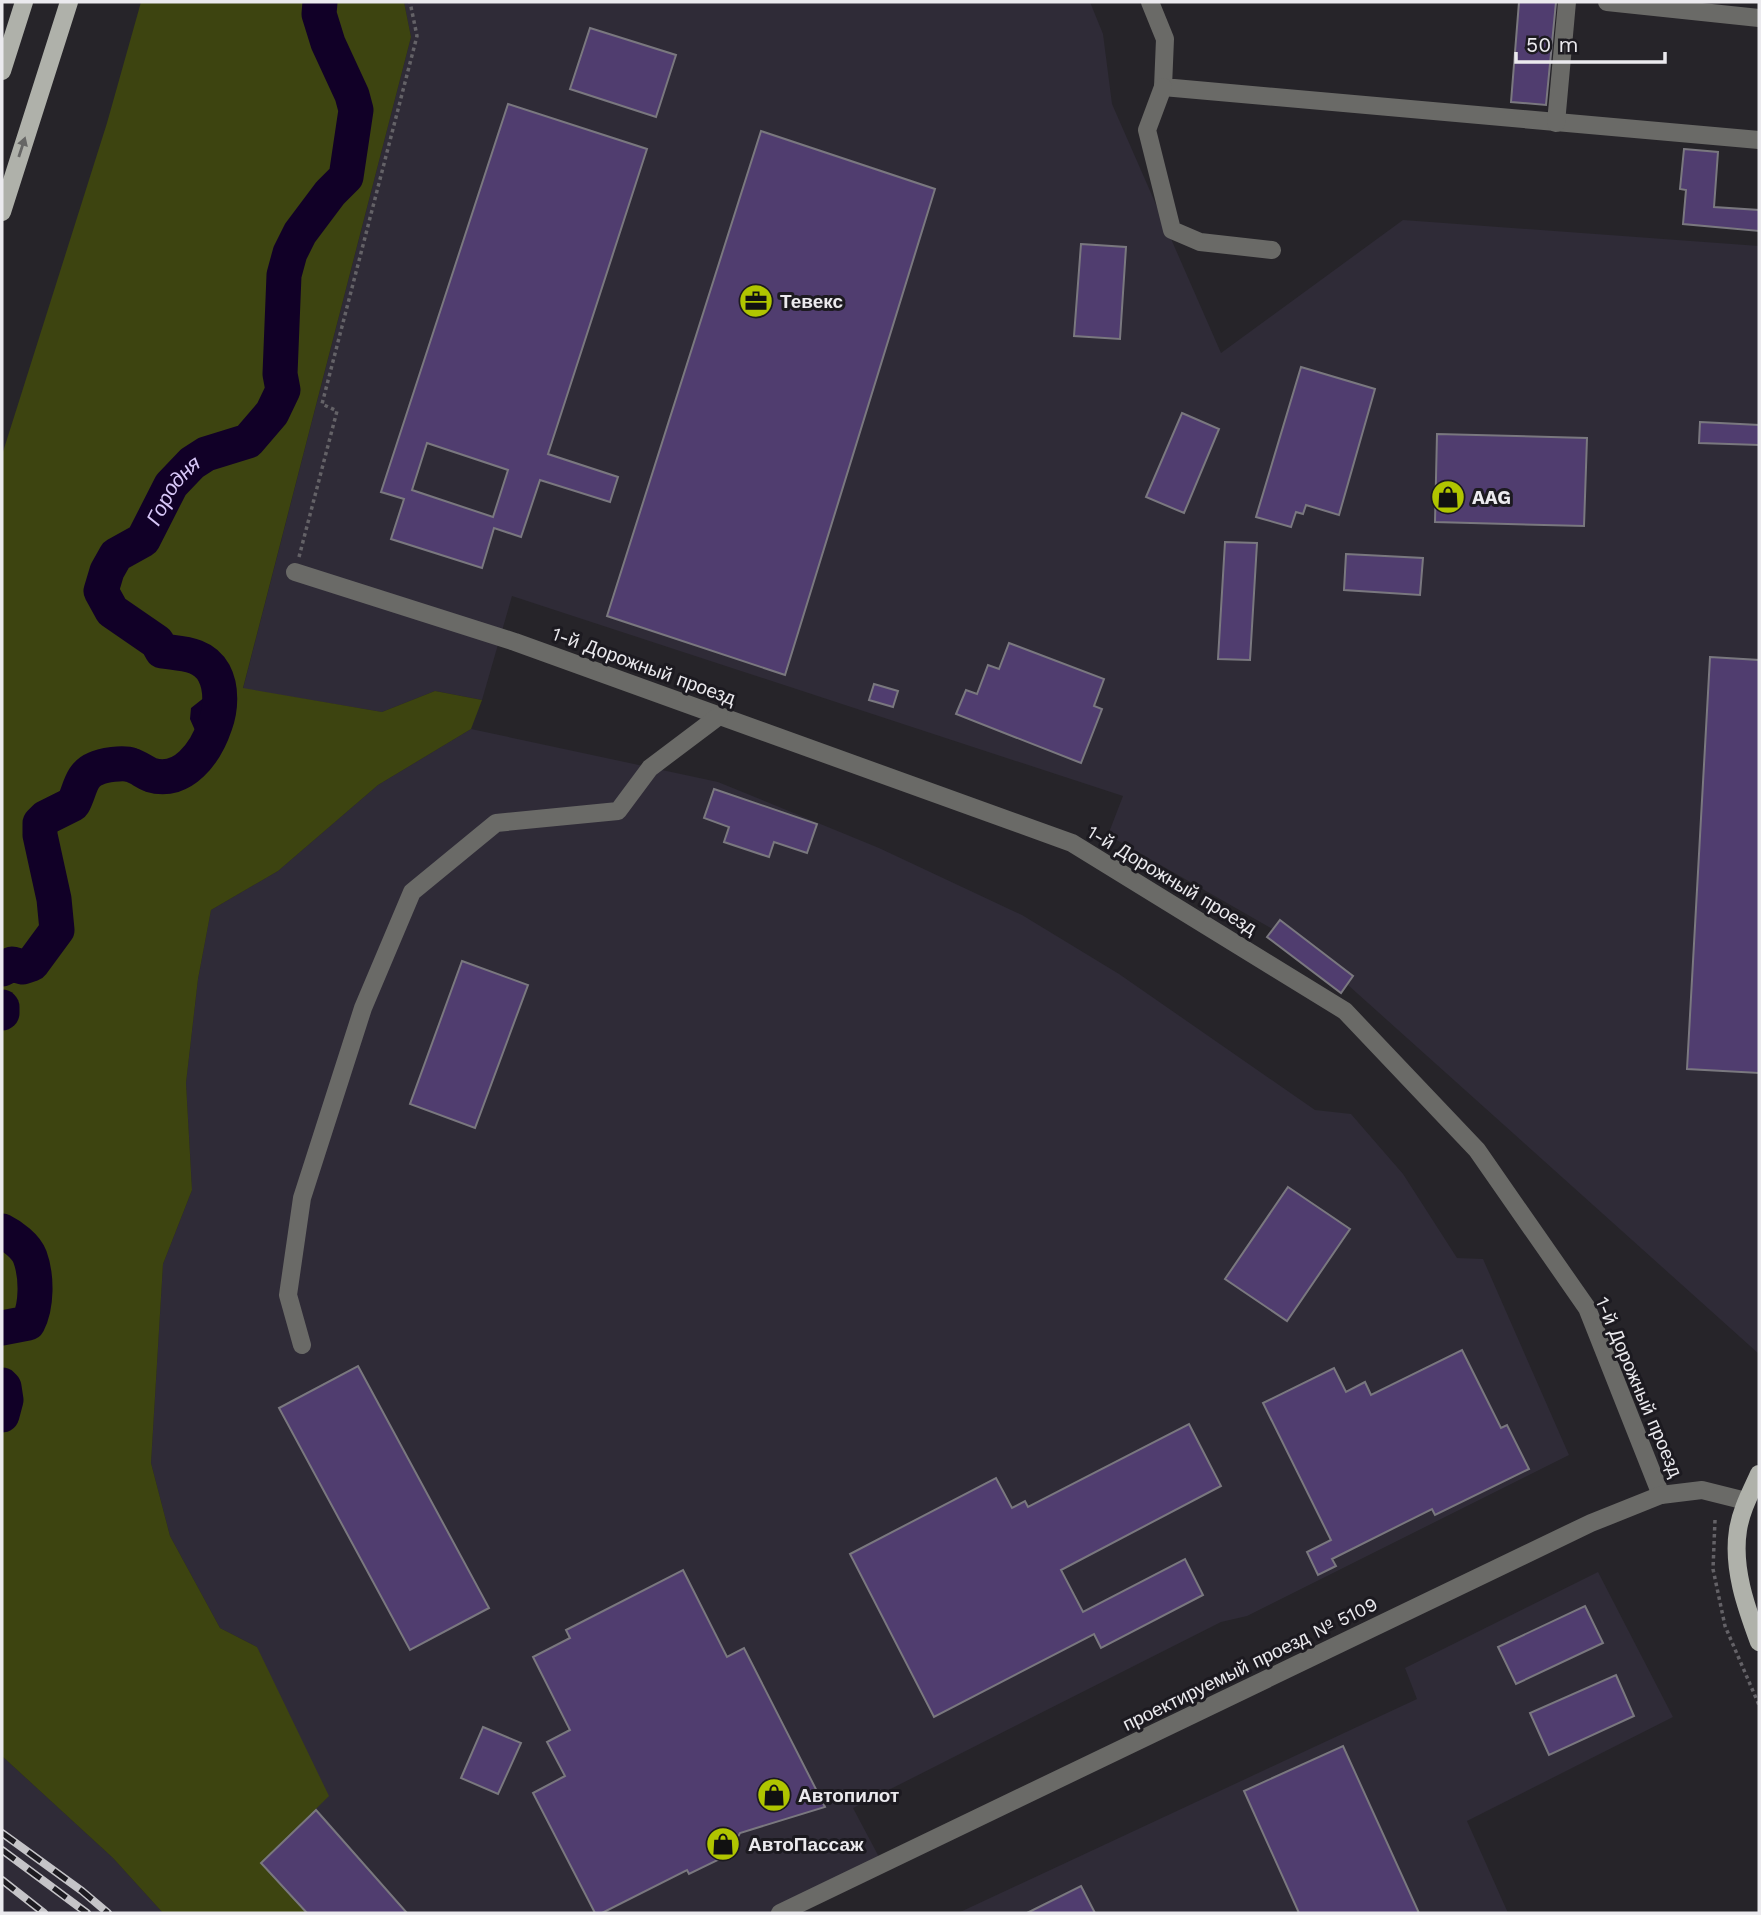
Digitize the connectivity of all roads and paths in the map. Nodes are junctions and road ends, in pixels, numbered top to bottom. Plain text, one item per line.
1 (24, 2) edge
2 (69, 2) edge
3 (410, 2) edge
4 (1150, 2) edge
5 (1567, 2) edge
6 (1607, 2) edge
7 (1759, 18) edge
8 (2, 71) edge
9 (1163, 87) junction
10 (1556, 123) junction
11 (1759, 141) edge
12 (2, 212) edge
13 (1272, 250) dead end
14 (295, 572) joint
15 (719, 716) junction
16 (302, 1345) dead end
17 (1759, 1474) edge
18 (1661, 1495) junction
19 (1746, 1501) junction
20 (1759, 1642) edge
21 (780, 1913) edge

1 - 8 main road
12 -> 2 main road
3 - 14 path
4 - 9 street
5 - 10 street
6 - 7 street
9 - 10 street
9 - 13 street
10 - 11 street
14 - 15 street, 1-й Дорожный проезд
15 - 16 street
15 - 18 street, 1-й Дорожный проезд
17 - 19 main road
18 - 19 street, проектируемый проезд № 5109
18 - 21 street, проектируемый проезд № 5109
19 - 20 main road

